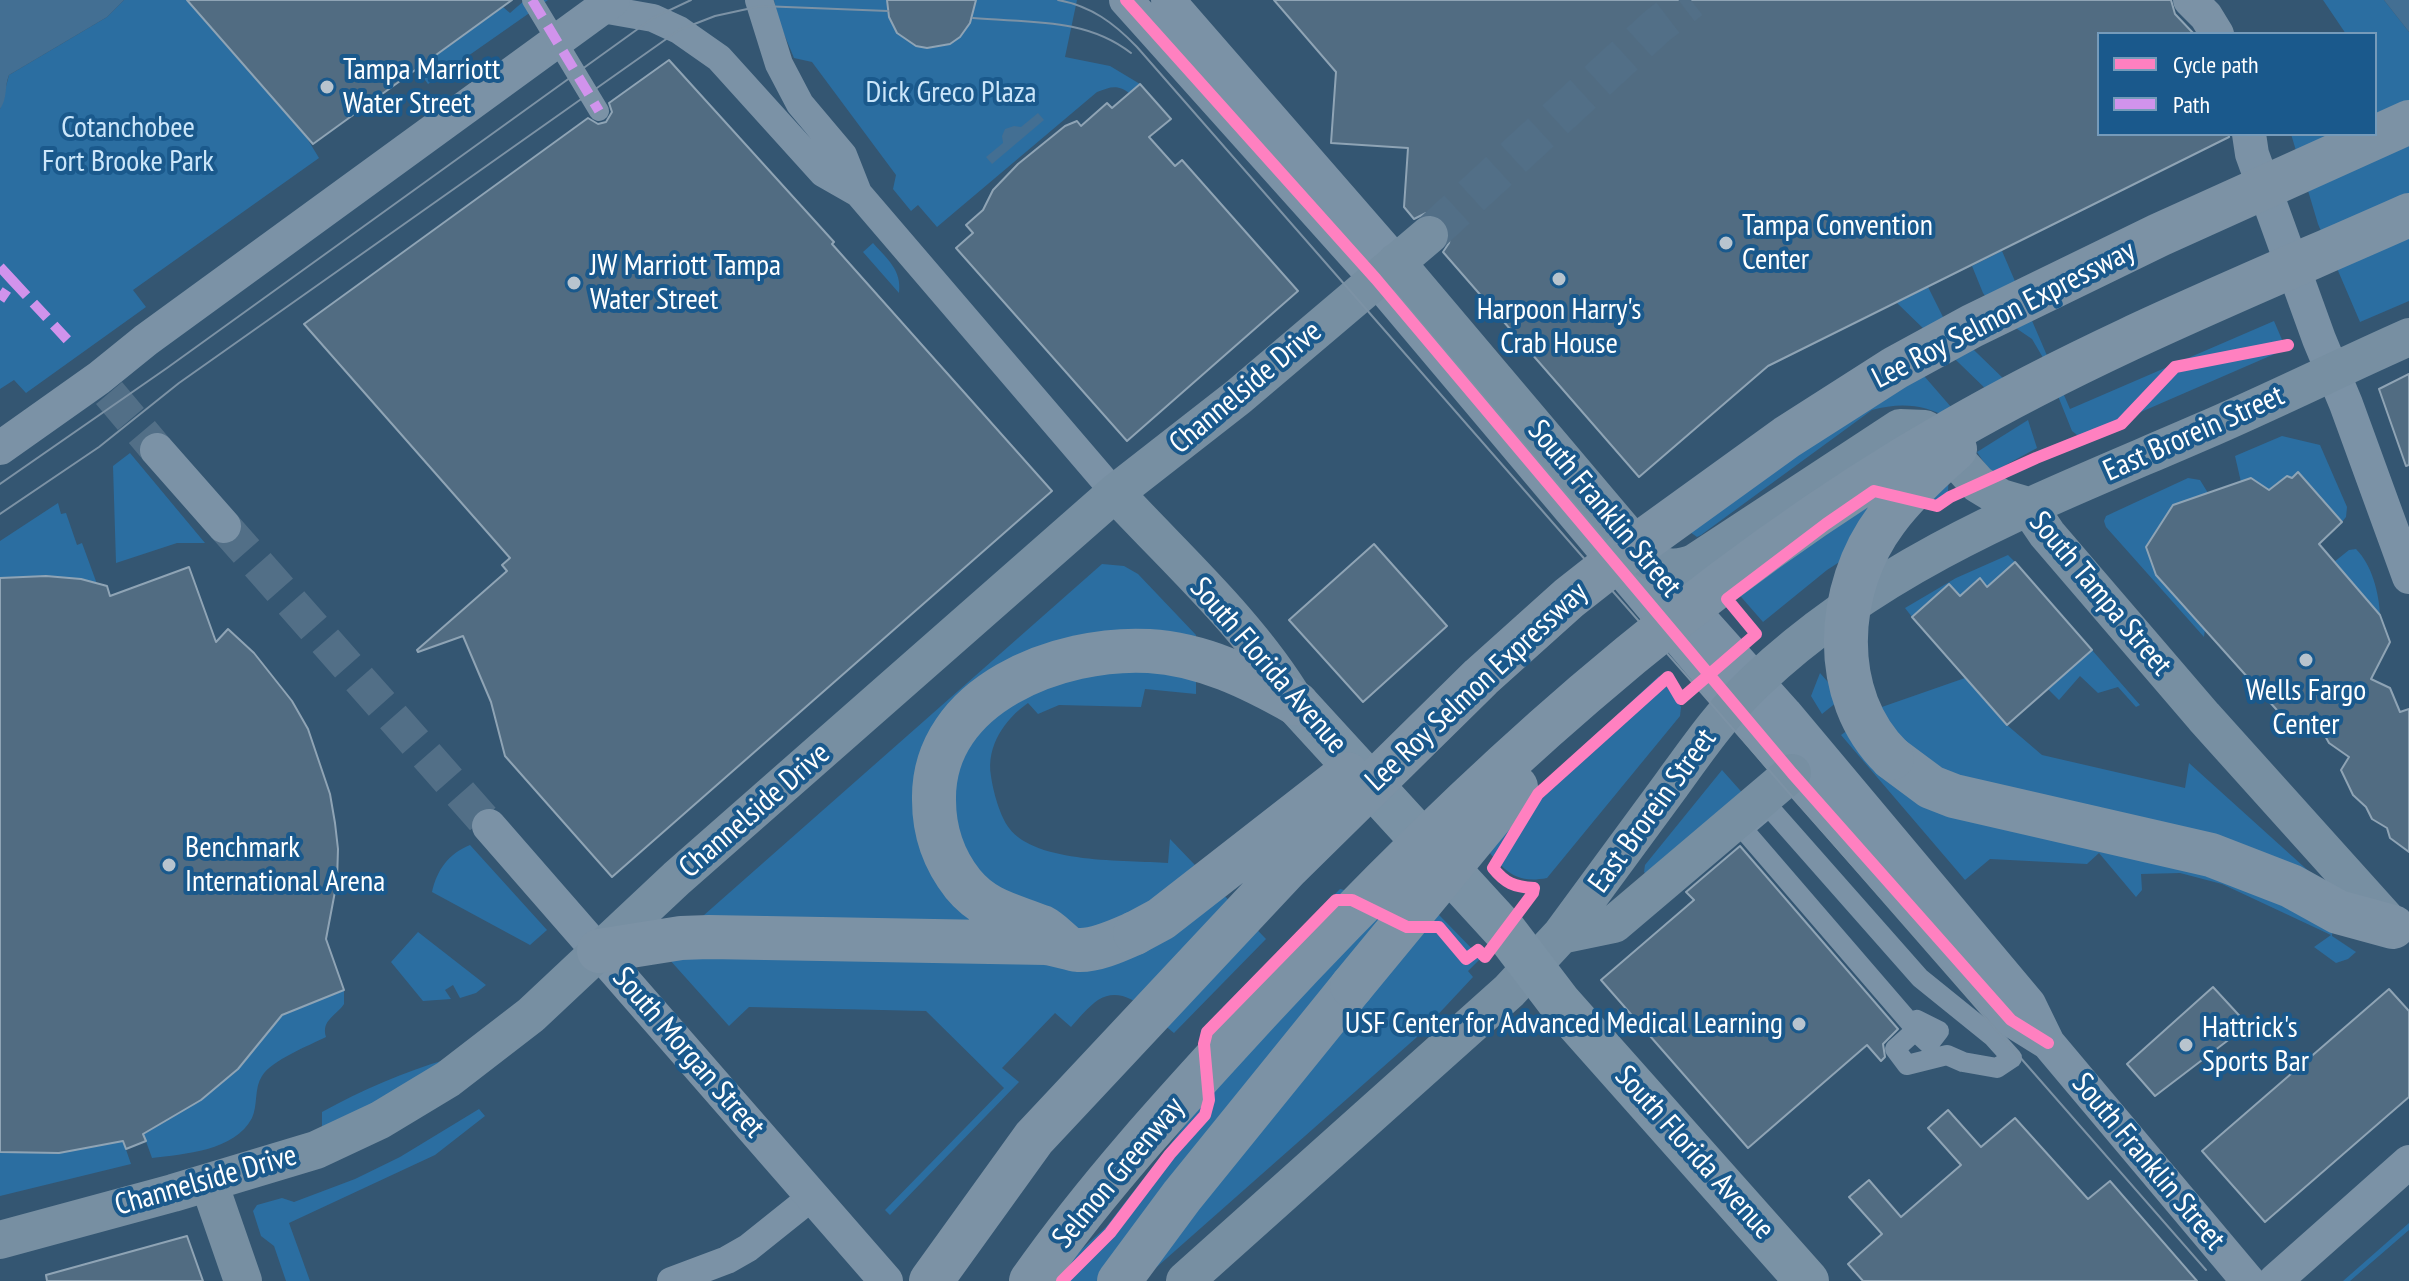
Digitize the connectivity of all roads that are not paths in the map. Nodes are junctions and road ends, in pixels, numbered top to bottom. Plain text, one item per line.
1 (532, 0) edge
2 (759, 0) edge
3 (1126, 0) edge
4 (1168, 0) edge
5 (2190, 0) edge
6 (607, 5) edge
7 (2216, 32) edge
8 (599, 111) dead end
9 (2409, 122) edge
10 (2249, 136) edge
11 (858, 193) junction
12 (2409, 215) edge
13 (1429, 235) tunnel mouth
14 (1386, 271) junction
15 (2409, 337) edge
16 (2348, 364) junction
17 (2011, 398) junction
18 (0, 448) edge
19 (157, 450) tunnel mouth
20 (1115, 493) junction
21 (2028, 506) junction
22 (224, 526) tunnel mouth
23 (1648, 560) junction
24 (2409, 577) edge
25 (1481, 677) junction
26 (1591, 688) junction
27 (1745, 692) junction
28 (1297, 704) junction
29 (1792, 773) junction
30 (489, 826) tunnel mouth
31 (1561, 935) junction
32 (2401, 936) edge
33 (1066, 946) junction
34 (599, 951) junction
35 (1533, 967) junction
36 (1912, 1025) joint
37 (2048, 1043) junction
38 (2409, 1162) edge
39 (209, 1183) junction
40 (813, 1196) junction
41 (0, 1240) edge
42 (243, 1281) edge
43 (671, 1281) edge
44 (886, 1281) edge
45 (931, 1281) edge
46 (1031, 1281) edge
47 (1119, 1281) edge
48 (1185, 1281) edge
49 (1807, 1281) edge
50 (2248, 1281) edge
51 (2275, 1281) edge

1 - 8 street, bridge
2 - 11 street, South Florida Avenue
3 - 14 street, South Franklin Street
4 - 14 street, South Franklin Street
5 - 7 street
6 - 11 street, South Florida Avenue
6 - 18 street
9 - 25 highway, Lee Roy Selmon Expressway, bridge
10 - 16 street
11 - 20 street, South Florida Avenue
12 - 17 highway, bridge
13 - 14 main road, Channelside Drive
14 - 20 main road, Channelside Drive
14 - 23 main road, South Franklin Street
14 - 27 street, South Franklin Street
15 - 16 main road, East Brorein Street
16 - 21 main road, East Brorein Street
16 - 24 street
17 - 26 highway, bridge
17 - 32 highway, bridge
19 - 22 street
20 - 28 main road, South Florida Avenue
20 - 34 main road, Channelside Drive
21 - 23 main road, South Tampa Street
21 - 27 main road, East Brorein Street
21 - 32 main road, South Tampa Street
23 - 27 street, South Franklin Street
25 - 33 highway, bridge
25 - 45 highway, Lee Roy Selmon Expressway, bridge
26 - 46 highway, bridge
26 - 47 highway, bridge
27 - 29 street, South Franklin Street
27 - 31 main road, East Brorein Street
27 - 37 street, South Franklin Street
28 - 33 highway
28 - 35 main road, South Florida Avenue
29 - 31 main road
29 - 37 street, South Franklin Street
30 - 34 street, South Morgan Street
31 - 35 main road, East Brorein Street
33 - 34 highway
34 - 39 main road, Channelside Drive
34 - 40 street, South Morgan Street
35 - 48 main road, East Brorein Street
35 - 49 main road, South Florida Avenue
36 - 36 street
37 - 50 street, South Franklin Street
38 - 51 street
39 - 41 main road, Channelside Drive
39 - 42 main road
40 - 43 street
40 - 44 street, South Morgan Street

